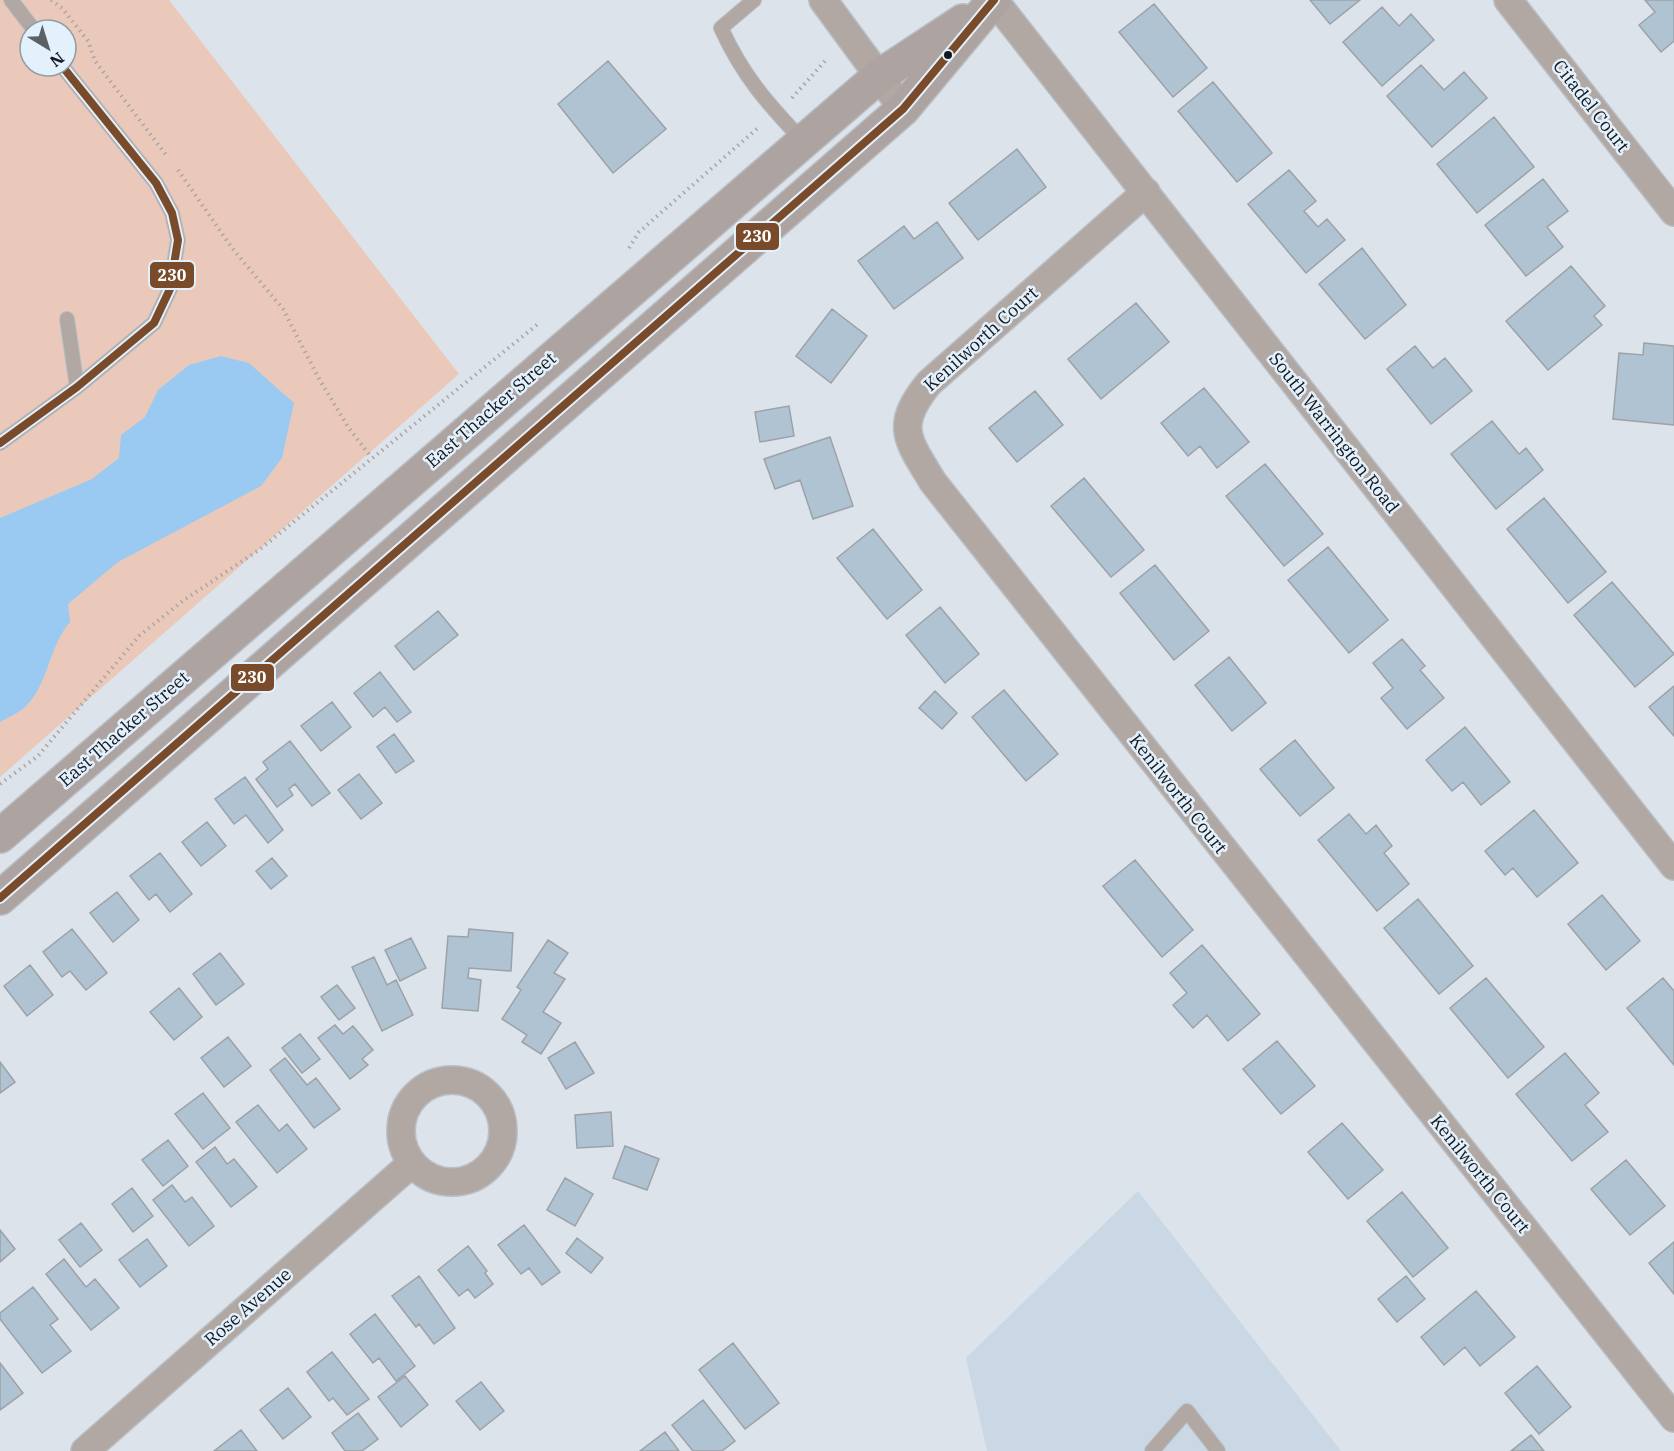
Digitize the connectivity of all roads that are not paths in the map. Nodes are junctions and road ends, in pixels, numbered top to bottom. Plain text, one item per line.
1 (11, 0) edge
2 (754, 0) edge
3 (823, 0) edge
4 (994, 0) edge
5 (1508, 0) edge
6 (25, 18) edge
7 (878, 77) junction
8 (72, 78) edge
9 (903, 110) junction
10 (803, 141) junction
11 (1146, 192) junction
12 (1674, 212) edge
13 (66, 319) dead end
14 (77, 387) junction
15 (0, 443) edge
16 (0, 836) edge
17 (1674, 866) edge
18 (0, 898) edge
19 (412, 1163) dead end
20 (1674, 1418) edge
21 (85, 1451) edge
22 (1152, 1451) edge
23 (1218, 1451) edge

1 - 6 lane
2 - 10 lane
3 - 7 street
4 - 7 main road, East Thacker Street
4 - 9 main road
4 - 11 street, South Warrington Road
5 - 12 street, Citadel Court
7 - 9 street
7 - 10 main road, East Thacker Street
8 - 14 lane
9 - 18 main road
10 - 16 main road, East Thacker Street
11 - 17 street, South Warrington Road
11 - 20 street, Kenilworth Court
13 - 14 lane
14 - 15 lane
19 - 21 street, Rose Avenue
22 - 23 lane

